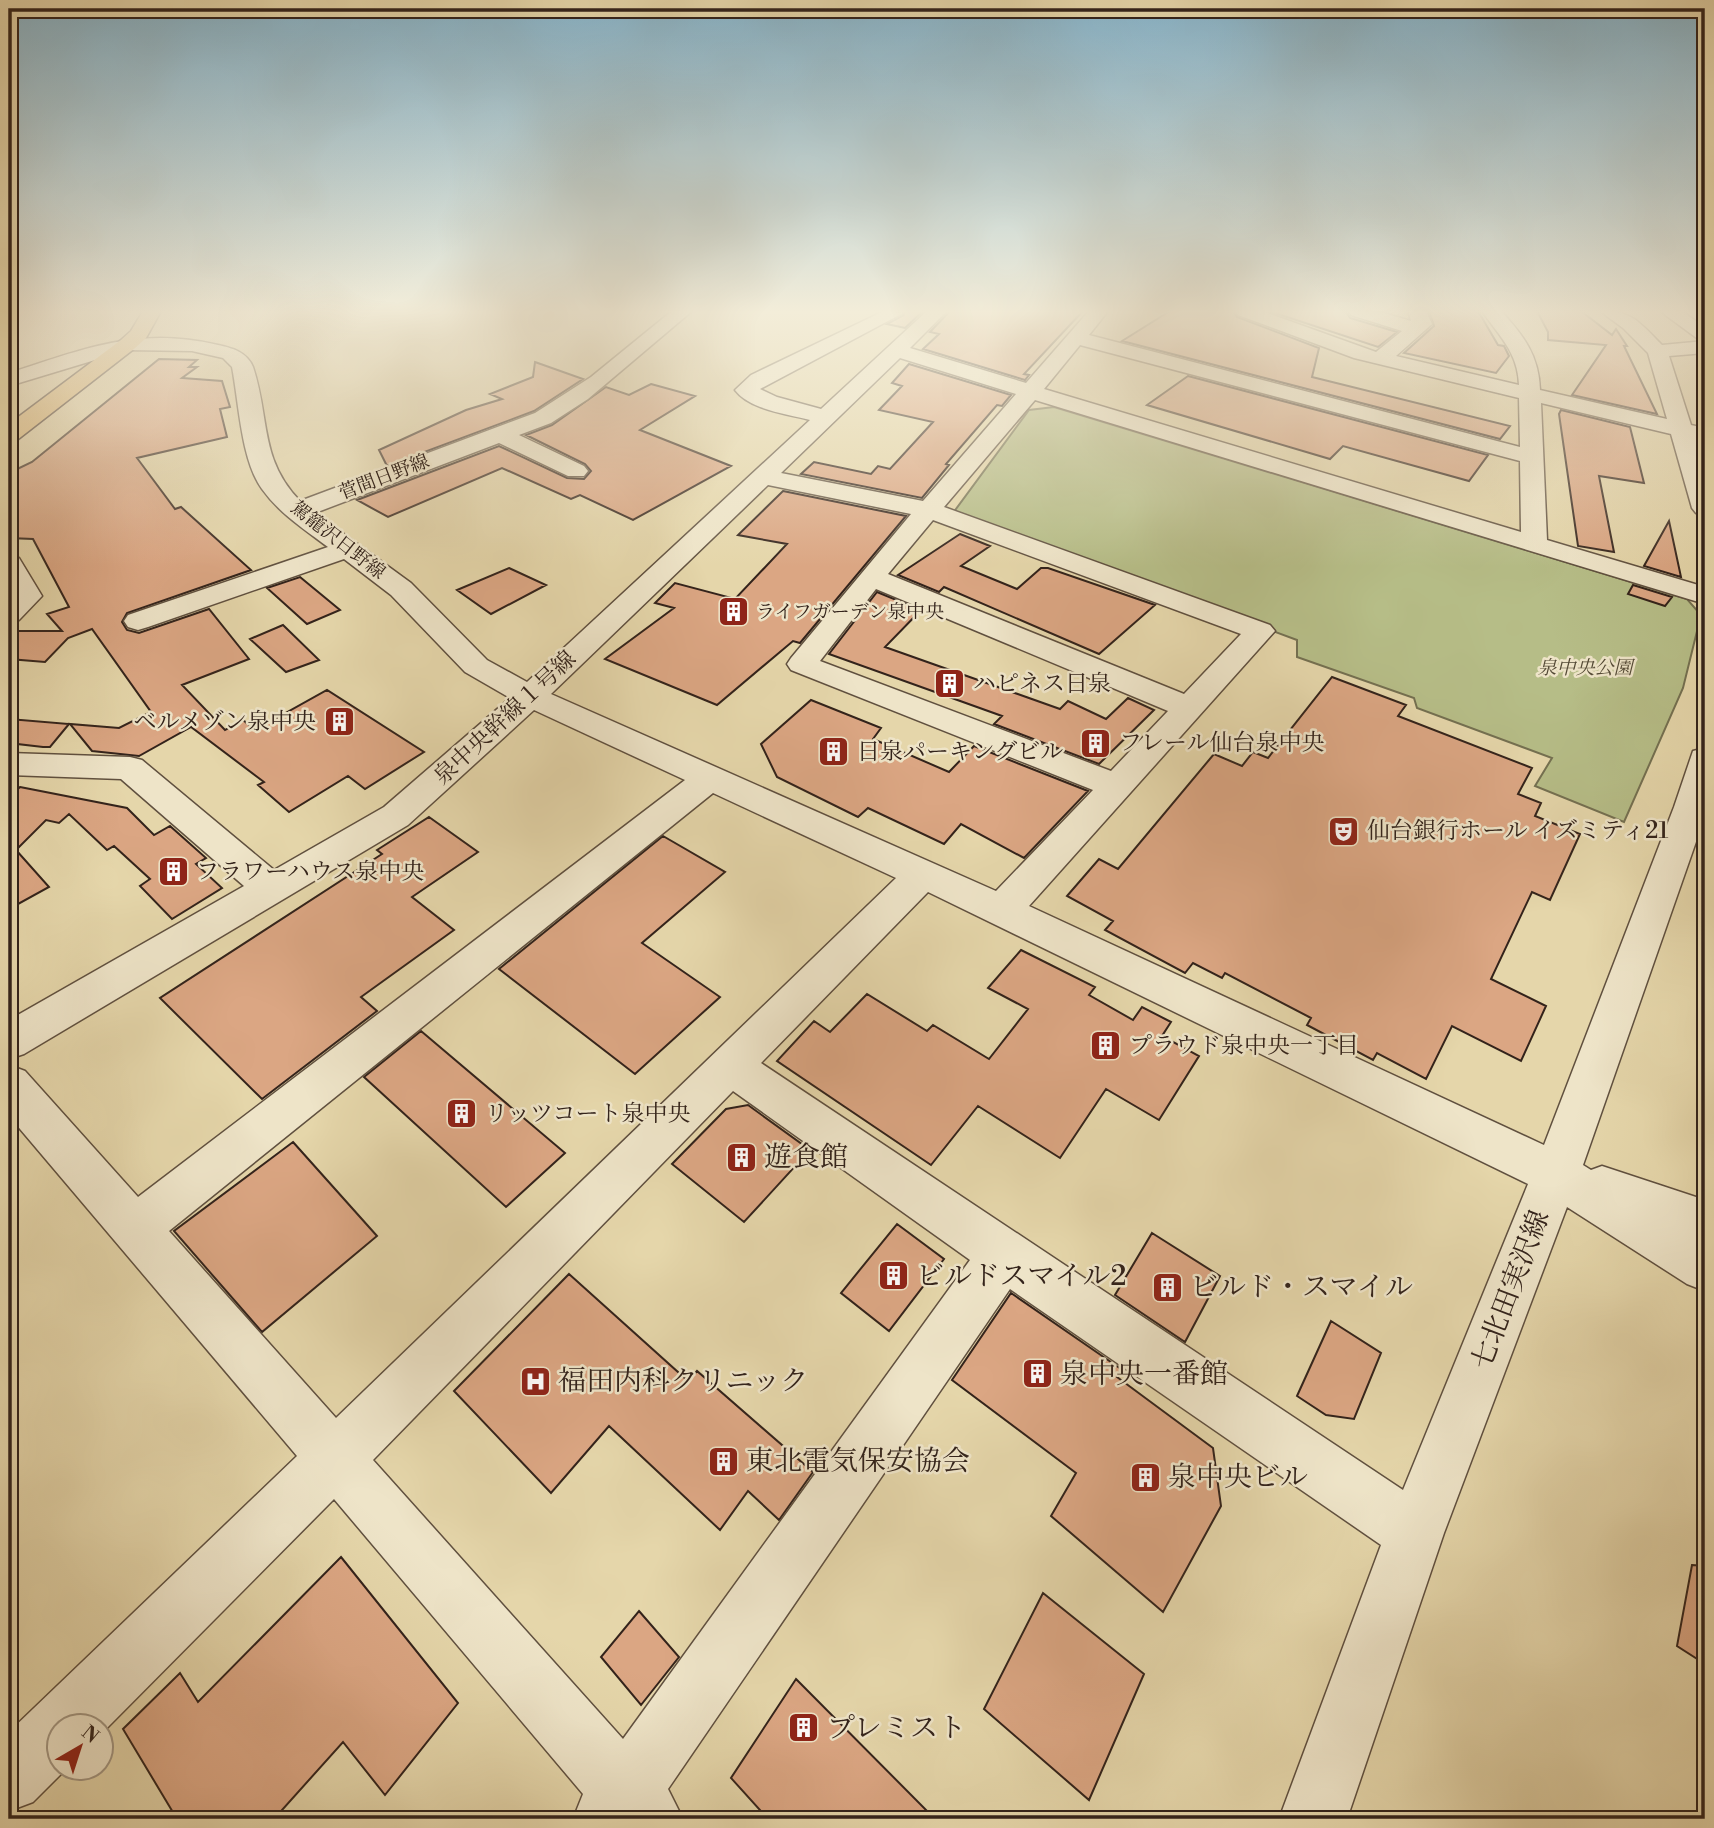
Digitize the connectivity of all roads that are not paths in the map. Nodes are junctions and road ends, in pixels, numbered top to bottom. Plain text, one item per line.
1 (62, 396) edge
2 (83, 396) edge
3 (248, 396) edge
4 (579, 396) edge
5 (758, 396) edge
6 (848, 396) edge
7 (1026, 396) edge
8 (1048, 396) edge
9 (1299, 396) edge
10 (1531, 396) edge
11 (1541, 396) edge
12 (1672, 396) edge
13 (825, 417) junction
14 (1682, 429) junction
15 (499, 433) junction
16 (9, 435) edge
17 (1705, 435) edge
18 (9, 452) edge
19 (1532, 457) junction
20 (576, 471) dead end
21 (761, 476) junction
22 (1705, 508) edge
23 (929, 510) junction
24 (296, 511) junction
25 (1534, 544) junction
26 (348, 549) junction
27 (9, 564) edge
28 (871, 576) junction
29 (1705, 596) edge
30 (9, 614) edge
31 (138, 621) dead end
32 (528, 696) junction
33 (1189, 708) junction
34 (1705, 759) edge
35 (9, 764) edge
36 (710, 778) junction
37 (1117, 786) junction
38 (923, 874) junction
39 (272, 889) junction
40 (1002, 910) junction
41 (9, 1041) edge
42 (730, 1065) junction
43 (9, 1084) edge
44 (1556, 1174) junction
45 (1705, 1224) edge
46 (134, 1229) junction
47 (1004, 1255) junction
48 (1705, 1267) edge
49 (334, 1460) junction
50 (1415, 1533) junction
51 (74, 1713) edge
52 (46, 1741) edge
53 (9, 1778) edge
54 (627, 1810) edge
55 (1313, 1819) edge

1 - 16 main road
2 - 18 main road
3 - 24 street, 駕籠沢日野線
4 - 15 street, 菅間日野線
5 - 13 street
6 - 13 street, 泉中央幹線１号線
7 - 23 street
8 - 25 street
9 - 19 street
10 - 19 street
11 - 14 street
12 - 14 street
13 - 21 street, 泉中央幹線１号線
14 - 17 street
14 - 22 street
15 - 20 street
15 - 24 street, 菅間日野線
19 - 25 street
21 - 23 street
21 - 32 street, 泉中央幹線１号線
23 - 28 street
23 - 33 street
24 - 26 street, 駕籠沢日野線
25 - 29 street
26 - 31 street
26 - 32 street, 駕籠沢日野線
27 - 30 street
28 - 33 street
28 - 37 street
32 - 36 street, 駕籠沢日野線
32 - 39 street, 泉中央幹線１号線
33 - 37 street
34 - 44 street, 七北田実沢線
35 - 39 street
36 - 38 street, 駕籠沢日野線
36 - 46 street
37 - 40 street
38 - 40 street, 駕籠沢日野線
38 - 42 street
39 - 41 street, 泉中央幹線１号線
40 - 44 street, 駕籠沢日野線
42 - 47 street
42 - 49 street
43 - 46 street
44 - 45 street
44 - 48 street
44 - 50 street, 七北田実沢線
46 - 49 street
47 - 50 street
47 - 54 street
49 - 51 street
49 - 54 street
50 - 55 street, 七北田実沢線
52 - 53 street

